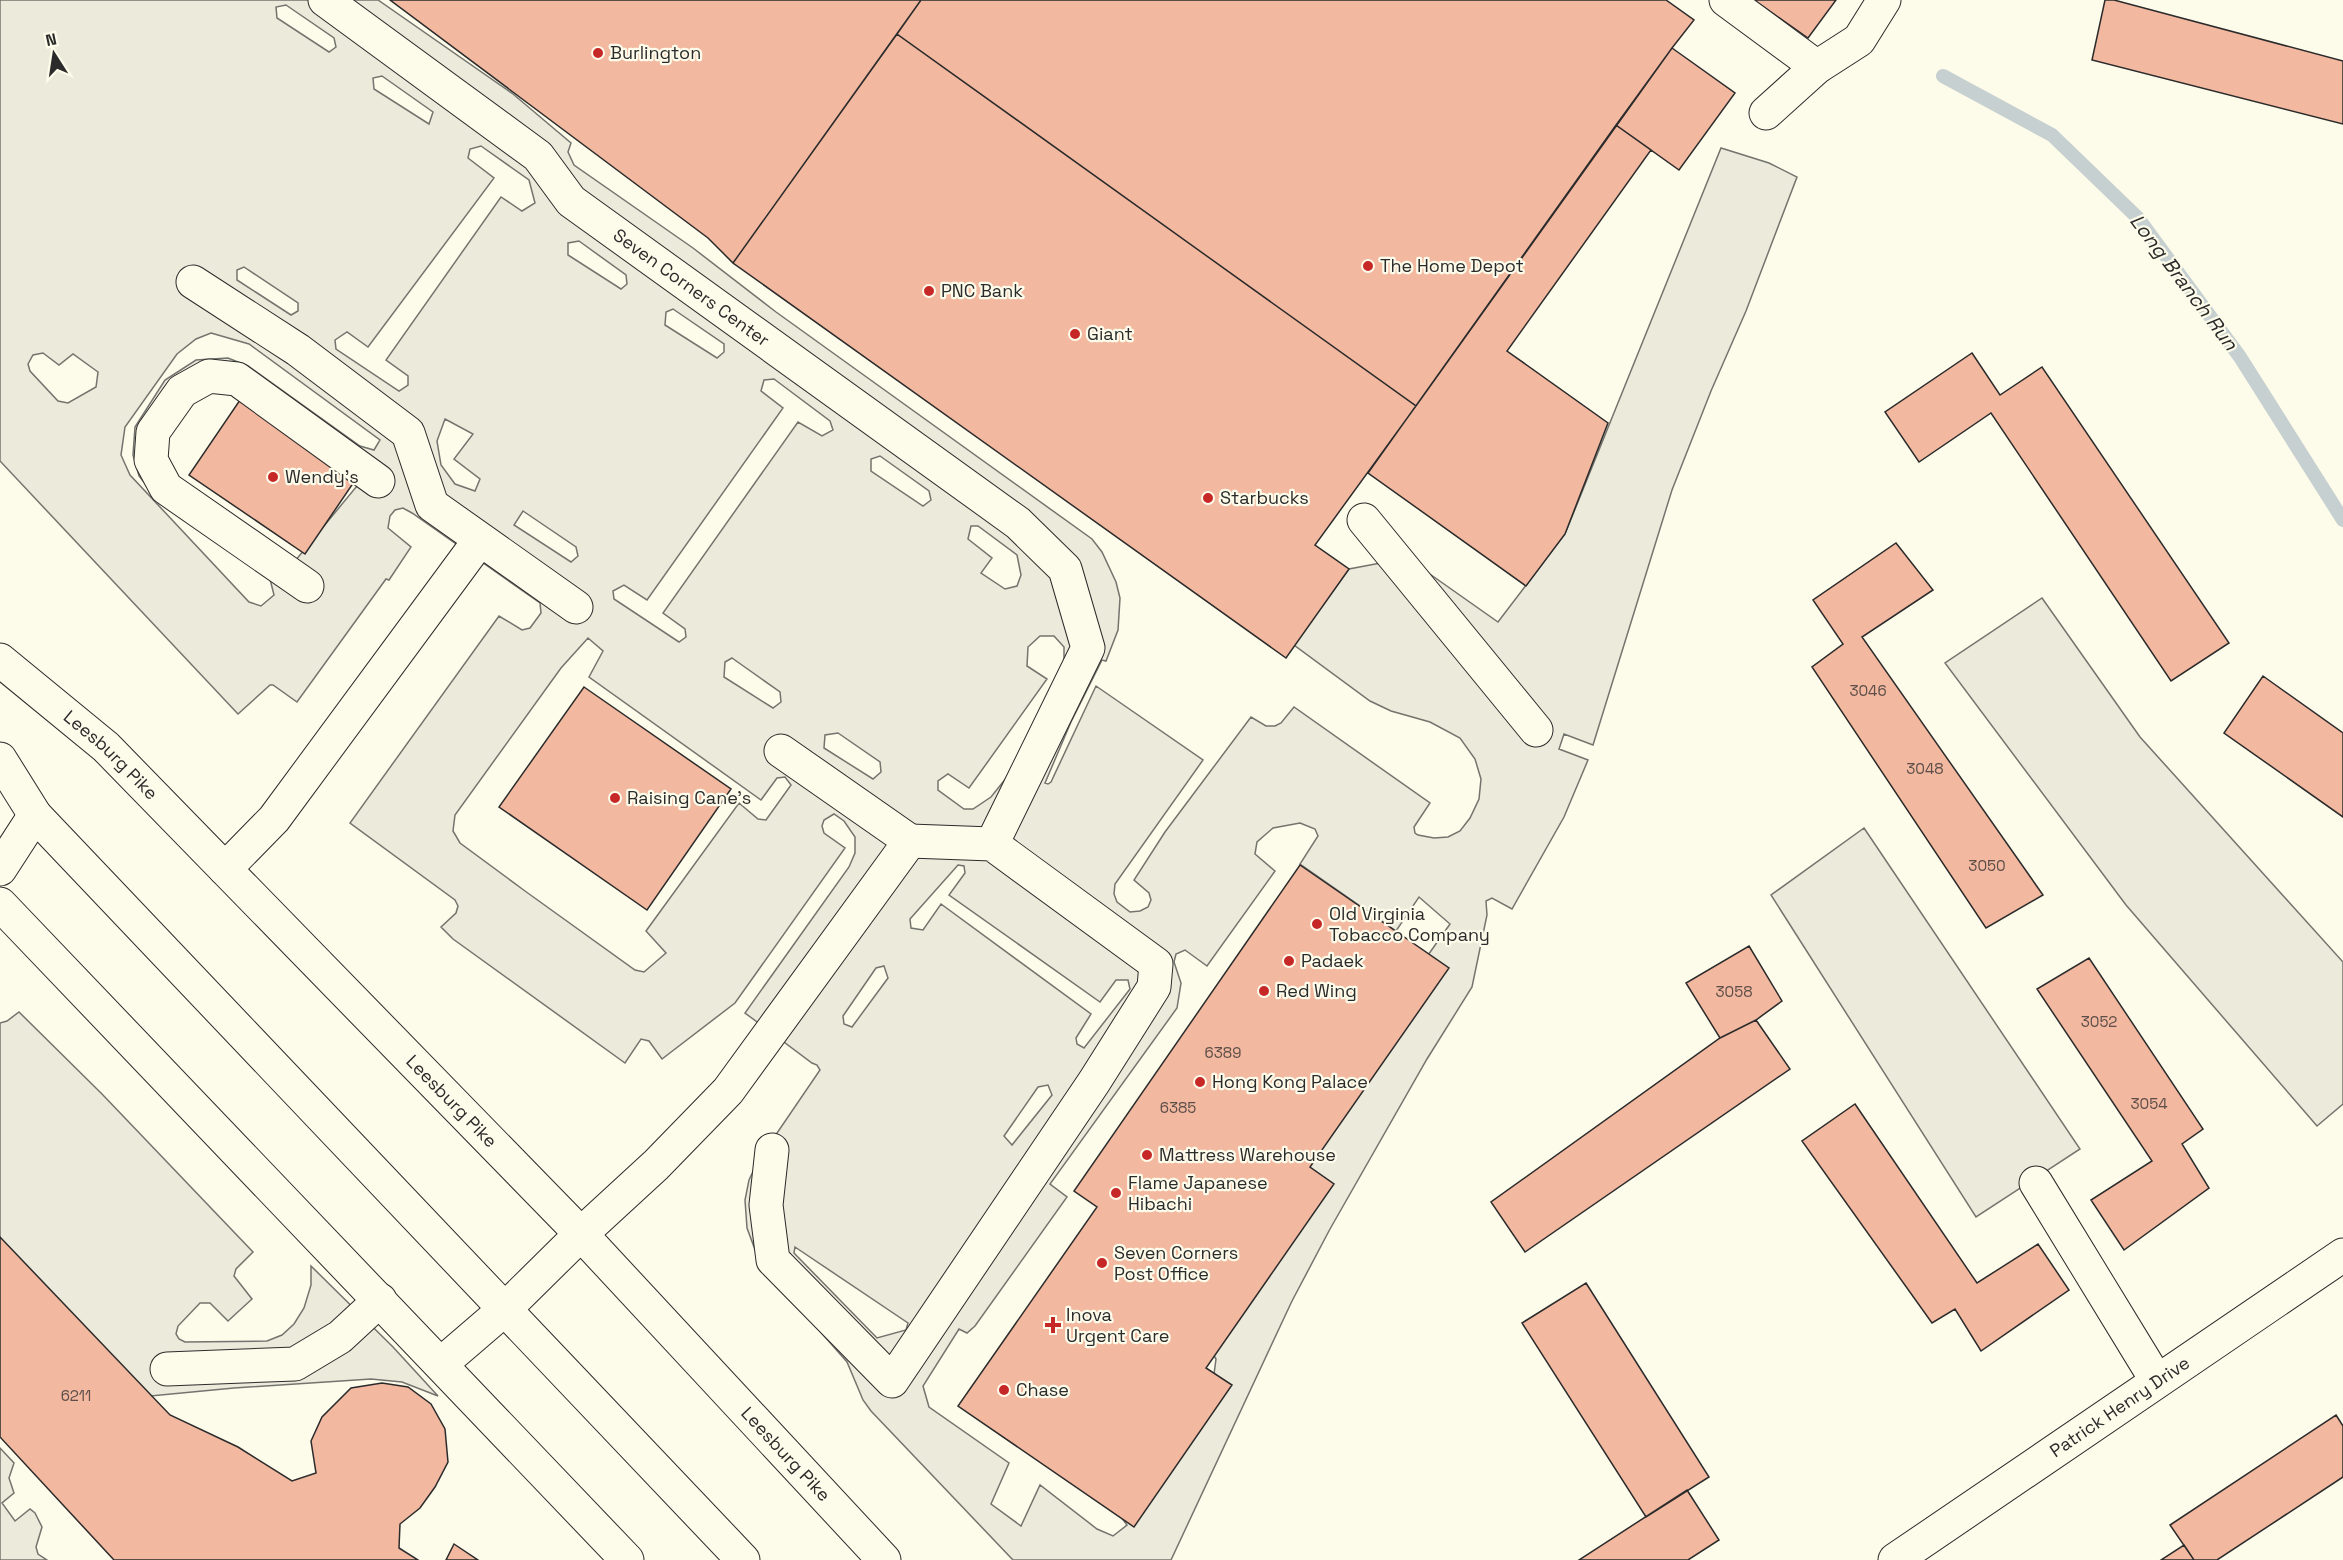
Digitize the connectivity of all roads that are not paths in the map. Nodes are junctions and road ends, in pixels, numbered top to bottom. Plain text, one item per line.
1 (325, 0) edge
2 (1725, 0) edge
3 (1884, 0) edge
4 (1817, 67) junction
5 (1766, 114) dead end
6 (193, 282) dead end
7 (378, 481) dead end
8 (1364, 520) dead end
9 (479, 540) junction
10 (307, 586) dead end
11 (576, 608) dead end
12 (0, 660) edge
13 (1536, 730) dead end
14 (781, 751) dead end
15 (0, 759) edge
16 (35, 815) junction
17 (910, 840) junction
18 (992, 844) junction
19 (0, 869) edge
20 (225, 869) junction
21 (0, 904) edge
22 (772, 1150) dead end
23 (2036, 1183) dead end
24 (581, 1234) junction
25 (2343, 1255) edge
26 (380, 1300) junction
27 (505, 1309) junction
28 (441, 1364) junction
29 (167, 1369) dead end
30 (2157, 1381) junction
31 (1915, 1554) edge
32 (627, 1560) edge
33 (743, 1560) edge
34 (884, 1560) edge

1 - 18 main road, Seven Corners Center
2 - 4 main road
3 - 4 main road
4 - 5 main road
6 - 9 main road
7 - 10 main road
8 - 13 main road
9 - 11 main road
9 - 20 main road
12 - 20 main road, Leesburg Pike
14 - 17 main road
15 - 16 main road
16 - 19 main road
16 - 27 main road
17 - 18 main road
17 - 24 main road
18 - 22 main road
20 - 24 main road, Leesburg Pike
21 - 26 main road
23 - 30 main road
24 - 27 main road
24 - 34 main road, Leesburg Pike
25 - 30 main road, Patrick Henry Drive
26 - 28 main road
26 - 29 main road
27 - 28 main road
27 - 33 main road
28 - 32 main road
30 - 31 main road, Patrick Henry Drive

